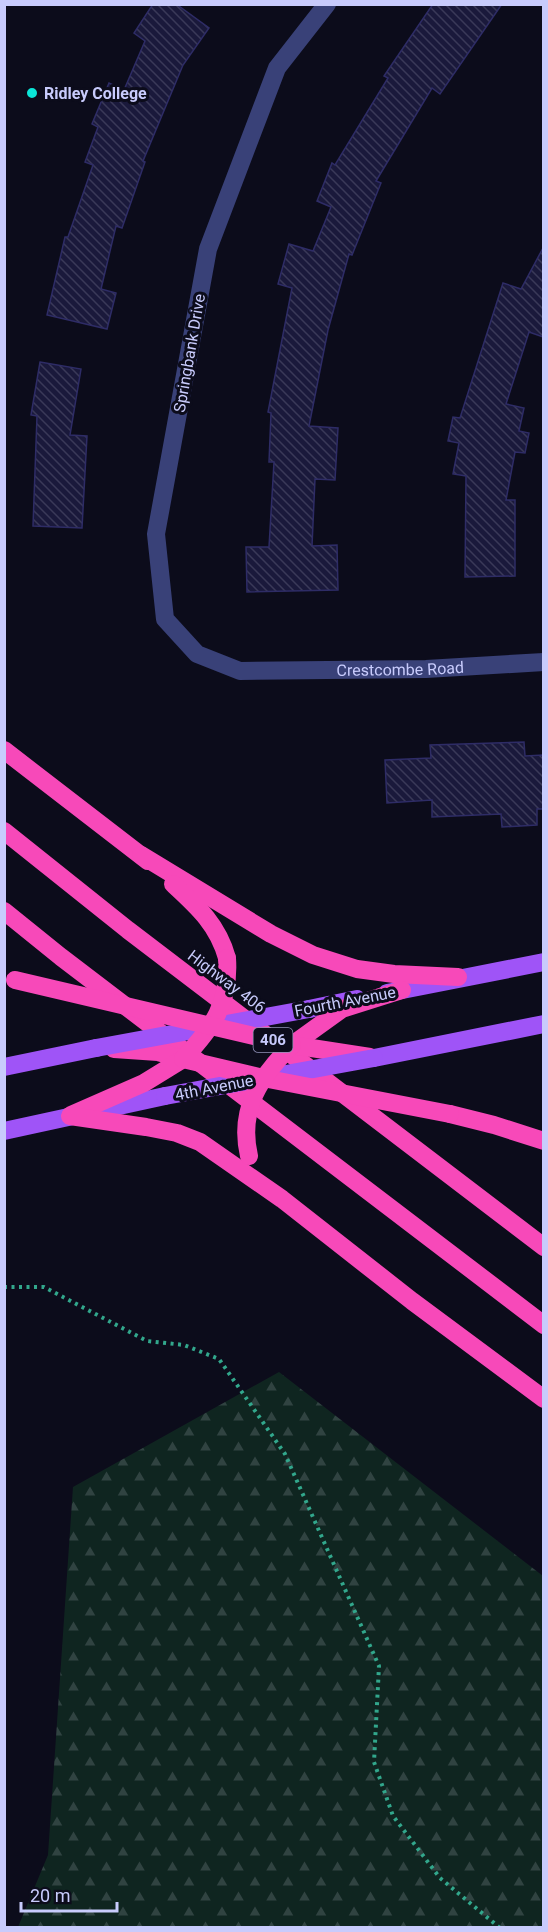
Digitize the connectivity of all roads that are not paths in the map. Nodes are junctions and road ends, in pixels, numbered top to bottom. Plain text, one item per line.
1 (327, 4) edge
2 (543, 662) edge
3 (258, 671) joint
4 (4, 750) edge
5 (4, 831) edge
6 (141, 855) junction
7 (4, 911) edge
8 (543, 962) edge
9 (458, 977) junction
10 (10, 979) edge
11 (313, 1016) junction
12 (543, 1024) edge
13 (212, 1026) junction
14 (292, 1045) junction
15 (96, 1048) junction
16 (374, 1058) junction
17 (183, 1059) junction
18 (4, 1067) edge
19 (263, 1078) junction
20 (70, 1116) junction
21 (4, 1131) edge
22 (543, 1141) edge
23 (282, 1199) junction
24 (543, 1247) edge
25 (543, 1325) edge
26 (543, 1399) edge

1 - 3 street, Springbank Drive
2 - 3 street, Crestcombe Road
4 - 6 highway
5 - 24 highway, Highway 406 / 406
6 - 9 highway
6 - 13 highway, bridge
7 - 25 highway
8 - 9 main road, Fourth Avenue
9 - 11 main road, Fourth Avenue
10 - 13 highway, bridge
11 - 13 main road, Fourth Avenue, bridge
11 - 14 highway
12 - 16 main road
13 - 14 highway, bridge
13 - 15 main road, Fourth Avenue, bridge
13 - 17 highway, bridge
14 - 16 highway, bridge
14 - 19 highway, bridge
15 - 17 highway, bridge
15 - 18 main road, Fourth Avenue
16 - 19 main road, bridge
17 - 19 highway, bridge
17 - 20 highway
19 - 20 main road, 4th Avenue, bridge
19 - 22 highway, bridge
19 - 23 highway, bridge
20 - 21 main road
20 - 23 highway
23 - 26 highway

